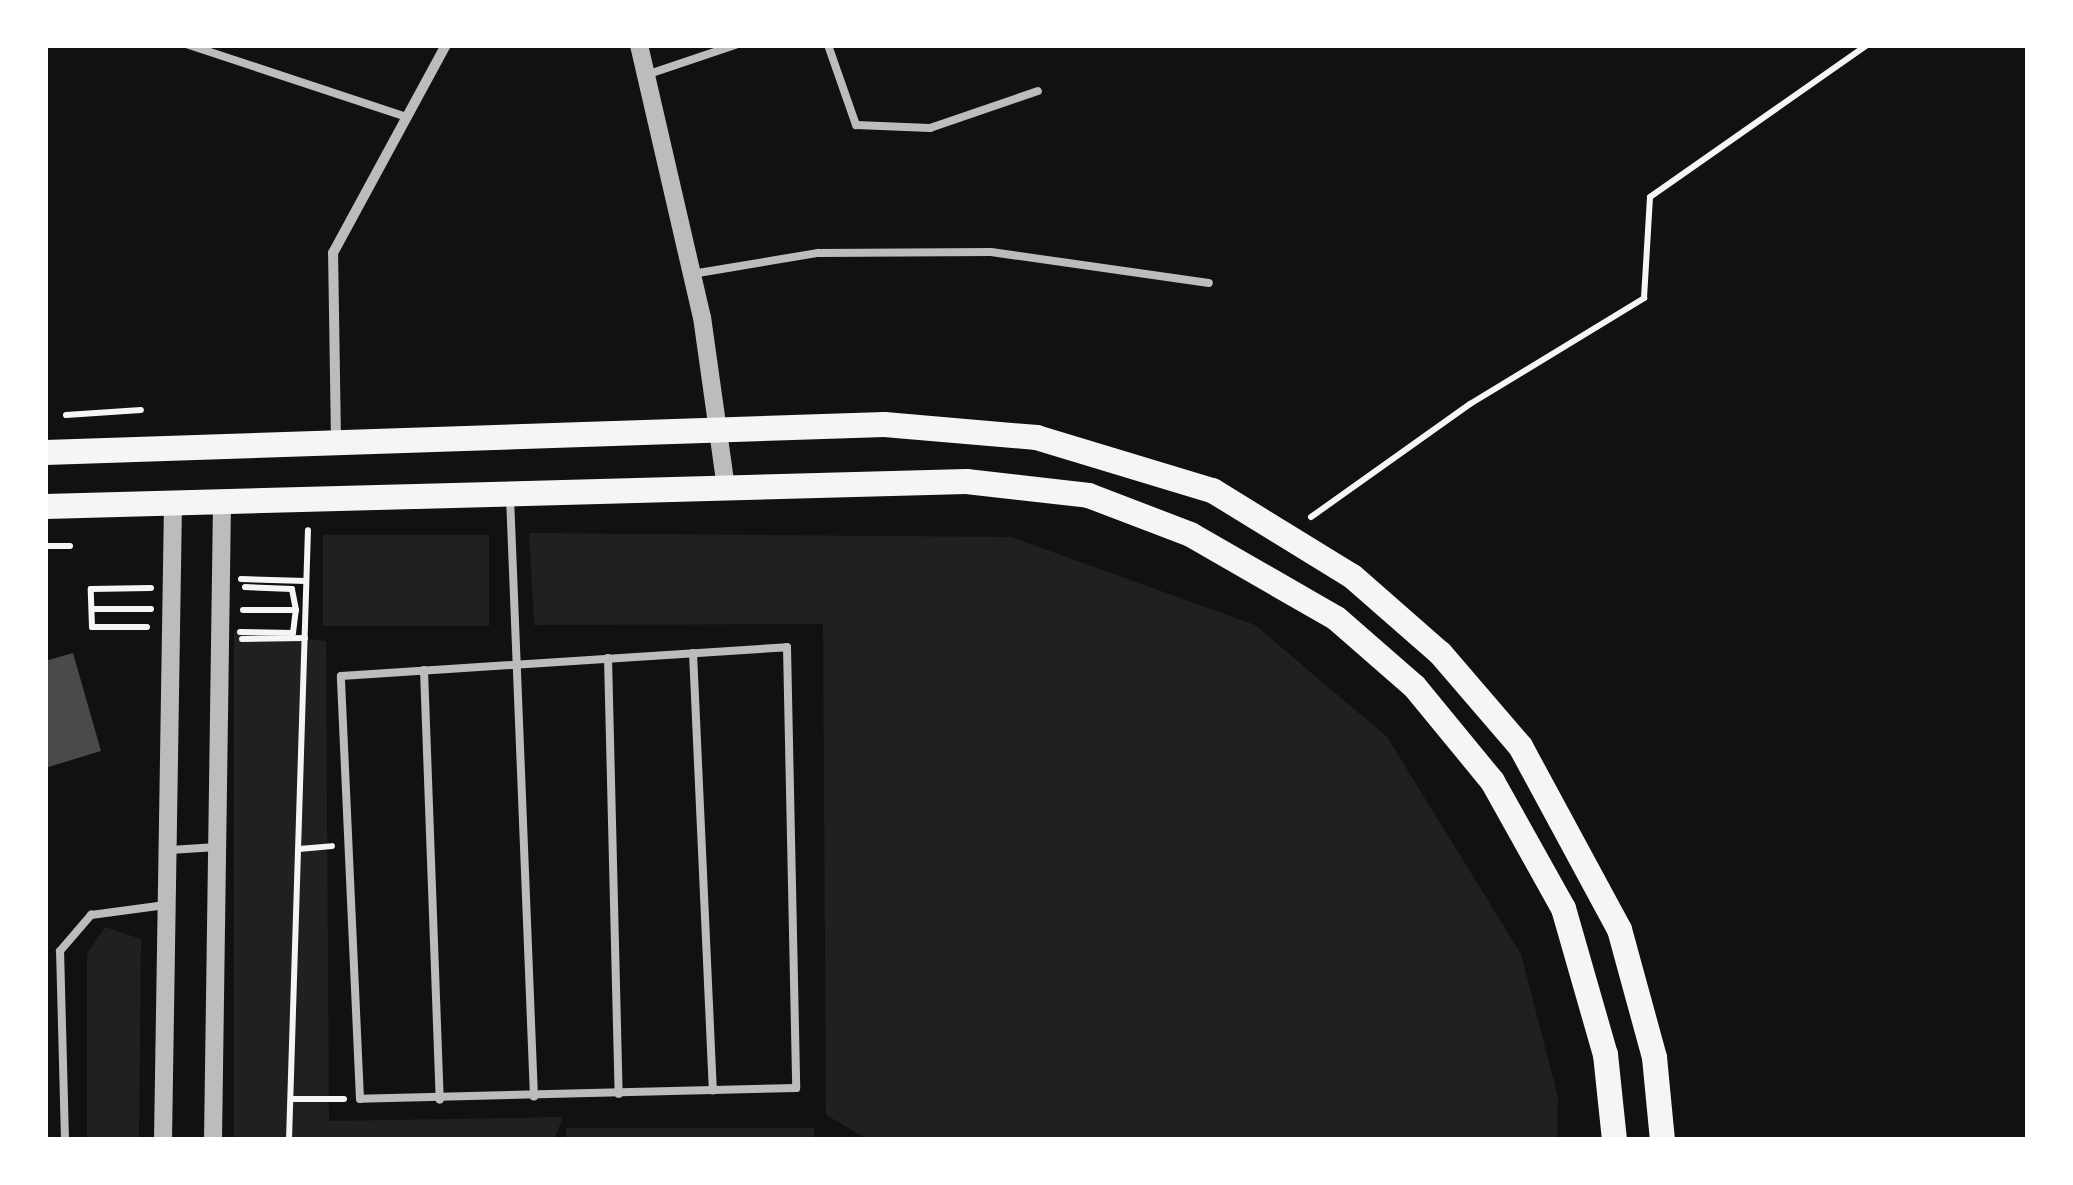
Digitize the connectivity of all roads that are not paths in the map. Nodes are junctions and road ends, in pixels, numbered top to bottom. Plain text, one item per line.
1 (189, 45) edge
2 (446, 45) edge
3 (639, 45) edge
4 (736, 45) edge
5 (828, 45) edge
6 (646, 75) junction
7 (1038, 90) dead end
8 (407, 117) junction
9 (692, 274) junction
10 (1209, 283) dead end
11 (722, 427) junction
12 (336, 441) junction
13 (45, 452) edge
14 (725, 482) junction
15 (510, 490) junction
16 (222, 503) junction
17 (173, 504) junction
18 (45, 506) edge
19 (693, 653) junction
20 (608, 658) junction
21 (518, 663) junction
22 (424, 670) junction
23 (217, 847) junction
24 (170, 850) junction
25 (169, 905) junction
26 (713, 1091) junction
27 (620, 1094) junction
28 (534, 1097) junction
29 (440, 1100) junction
30 (65, 1140) edge
31 (163, 1140) edge
32 (213, 1140) edge
33 (1614, 1140) edge
34 (1662, 1140) edge

1 - 8 lane
2 - 8 street
3 - 6 street
4 - 6 lane
5 - 7 lane
6 - 9 street
8 - 12 street
9 - 10 lane
9 - 11 street
11 - 12 main road
11 - 14 street
11 - 34 main road
12 - 13 main road
14 - 15 main road
14 - 33 main road
15 - 16 main road
15 - 21 lane
16 - 17 main road
16 - 23 street
17 - 18 main road
17 - 24 street
19 - 20 lane
19 - 26 lane
19 - 26 lane
20 - 21 lane
20 - 27 lane
21 - 22 lane
21 - 28 lane
22 - 29 lane
22 - 29 lane
23 - 24 lane
23 - 32 street
24 - 25 street
25 - 30 lane
25 - 31 street
26 - 27 lane
27 - 28 lane
28 - 29 lane

